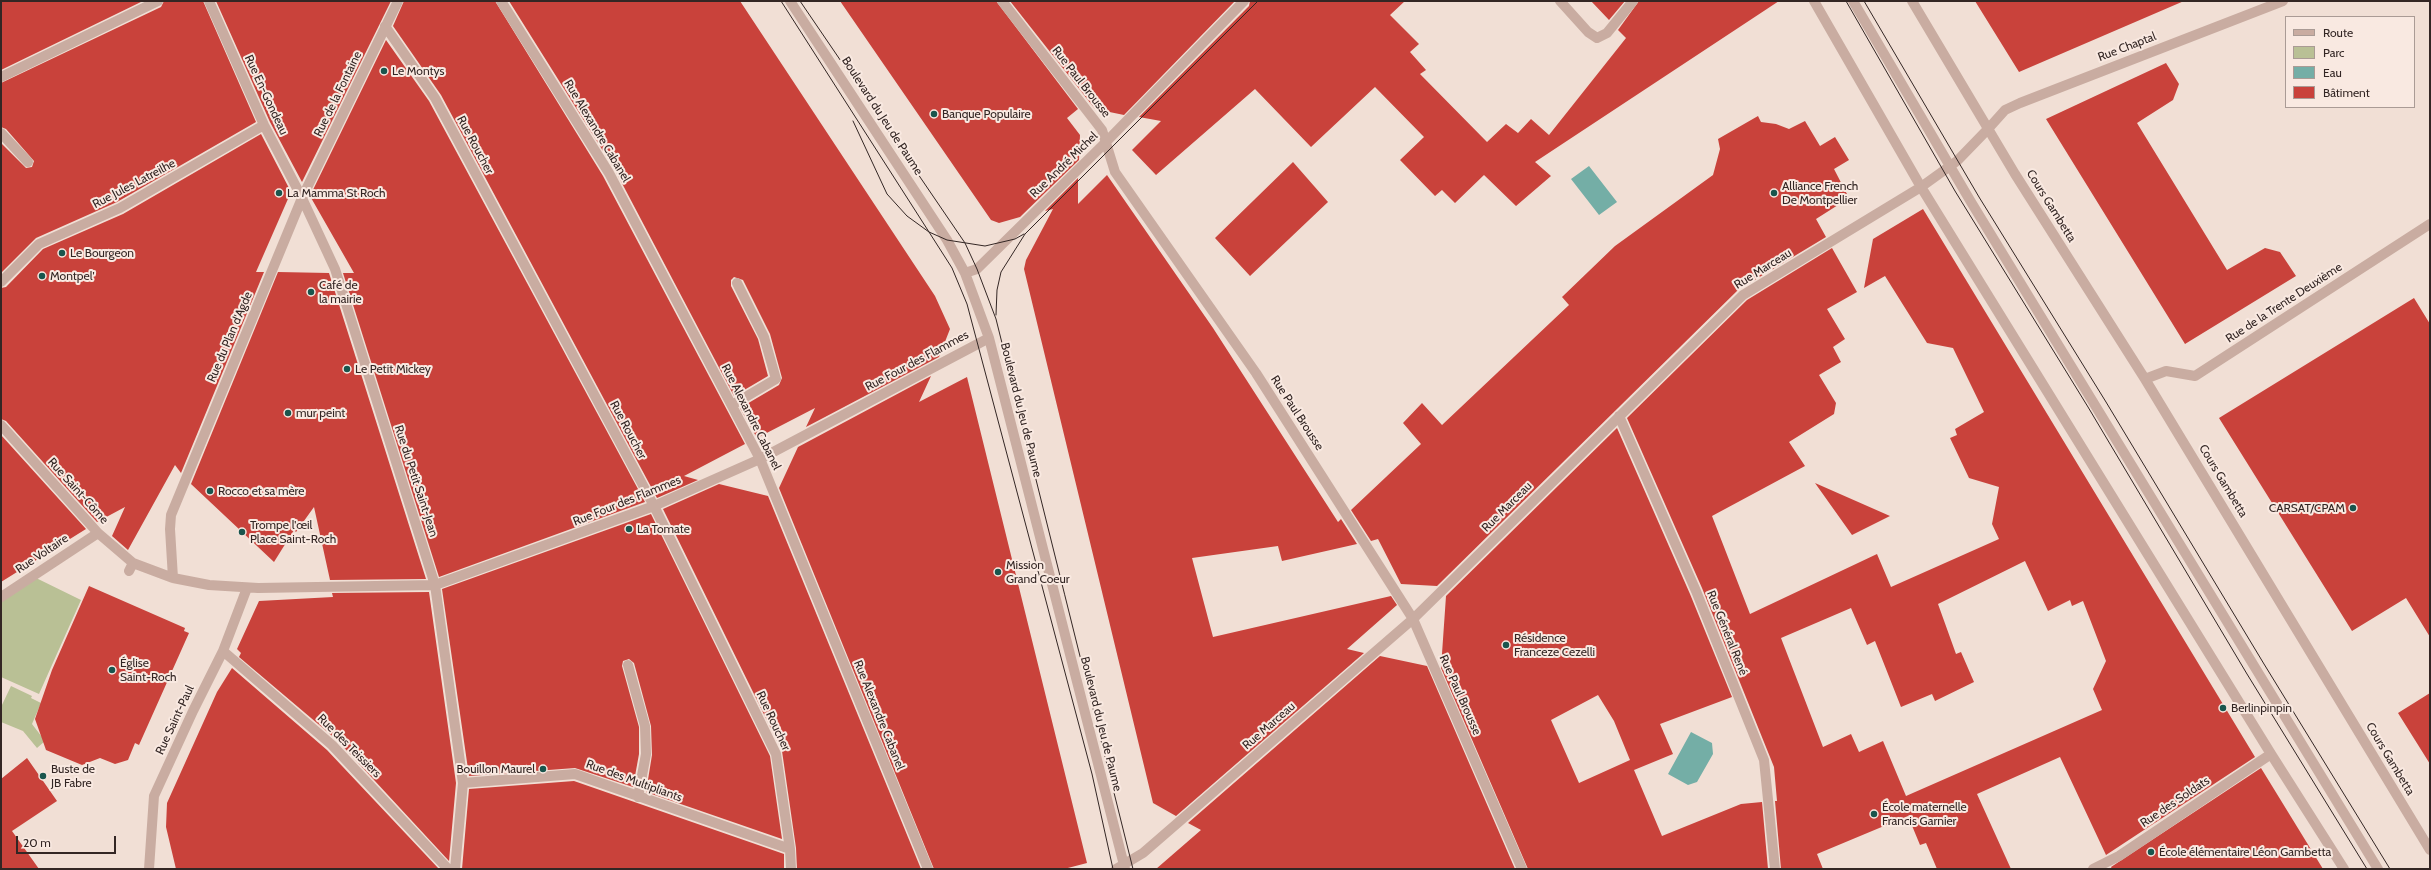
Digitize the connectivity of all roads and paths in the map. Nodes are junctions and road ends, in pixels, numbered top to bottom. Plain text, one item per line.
1 (158, 1) edge
2 (209, 1) edge
3 (398, 1) edge
4 (501, 1) edge
5 (790, 1) edge
6 (1002, 1) edge
7 (1244, 1) edge
8 (1560, 1) edge
9 (1633, 1) edge
10 (1814, 1) edge
11 (1853, 1) edge
12 (1912, 1) edge
13 (2283, 1) edge
14 (385, 26) junction
15 (1, 77) edge
16 (264, 125) junction
17 (1988, 129) junction
18 (1, 133) edge
19 (1106, 143) junction
20 (28, 162) dead end
21 (1949, 166) junction
22 (1921, 187) junction
23 (302, 198) junction
24 (2430, 224) edge
25 (965, 273) junction
26 (1, 282) edge
27 (737, 283) dead end
28 (989, 338) junction
29 (2146, 379) junction
30 (732, 405) junction
31 (1619, 416) junction
32 (1, 425) edge
33 (760, 458) junction
34 (654, 506) junction
35 (98, 533) junction
36 (172, 578) junction
37 (435, 585) junction
38 (247, 588) junction
39 (1, 598) edge
40 (1413, 619) junction
41 (222, 651) junction
42 (628, 665) dead end
43 (2271, 754) junction
44 (463, 783) junction
45 (638, 797) junction
46 (790, 849) junction
47 (2430, 850) edge
48 (1121, 868) edge
49 (149, 869) edge
50 (448, 869) edge
51 (455, 869) edge
52 (791, 869) edge
53 (928, 869) edge
54 (1522, 869) edge
55 (1775, 869) edge
56 (2093, 869) edge
57 (2344, 869) edge
58 (2378, 869) edge

1 - 15 street
2 - 16 street, Rue En-Gondeau
3 - 14 street, Rue de la Fontaine
4 - 30 street, Rue Alexandre Cabanel
5 - 25 street, Boulevard du Jeu de Paume
6 - 19 street, Rue Paul Brousse
7 - 19 street, Rue André Michel
8 - 9 street
10 - 22 street
11 - 21 street
12 - 17 street, Cours Gambetta
13 - 17 street, Rue Chaptal
14 - 23 street, Rue de la Fontaine
14 - 34 street, Rue Roucher
16 - 23 street, Rue En-Gondeau
16 - 26 street, Rue Jules Latreilhe
17 - 21 street
17 - 29 street, Cours Gambetta
18 - 20 street
19 - 25 street, Rue André Michel
19 - 40 street, Rue Paul Brousse
21 - 22 street
21 - 58 street
22 - 31 street, Rue Marceau
22 - 43 street
23 - 36 street, Rue du Plan d'Agde
23 - 37 street, Rue du Petit Saint-Jean
24 - 29 street, Rue de la Trente Deuxième
25 - 28 street, Boulevard du Jeu de Paume
27 - 30 street
28 - 33 street, Rue Four des Flammes
28 - 48 street, Boulevard du Jeu de Paume
29 - 47 street, Cours Gambetta
30 - 33 street, Rue Alexandre Cabanel
31 - 40 street, Rue Marceau
31 - 55 street, Rue Général René
32 - 35 street, Rue Saint-Côme
33 - 34 street, Rue Four des Flammes
33 - 53 street, Rue Alexandre Cabanel
34 - 37 street, Rue Four des Flammes
34 - 46 street, Rue Roucher
35 - 36 street, Rue Saint-Côme
35 - 39 street, Rue Voltaire
36 - 38 street, Rue Four des Flammes
37 - 38 street, Rue Four des Flammes
37 - 44 street, Rue du Petit Saint-Jean
38 - 41 street, Rue Saint-Paul
40 - 48 street, Rue Marceau
40 - 54 street, Rue Paul Brousse
41 - 49 street, Rue Saint-Paul
41 - 50 street, Rue des Teissiers
42 - 45 street
43 - 56 street, Rue des Soldats
43 - 57 street
44 - 45 street, Rue des Multipliants
44 - 51 street, Rue du Petit Saint-Jean
45 - 46 street, Rue des Multipliants
46 - 52 street, Rue Roucher

